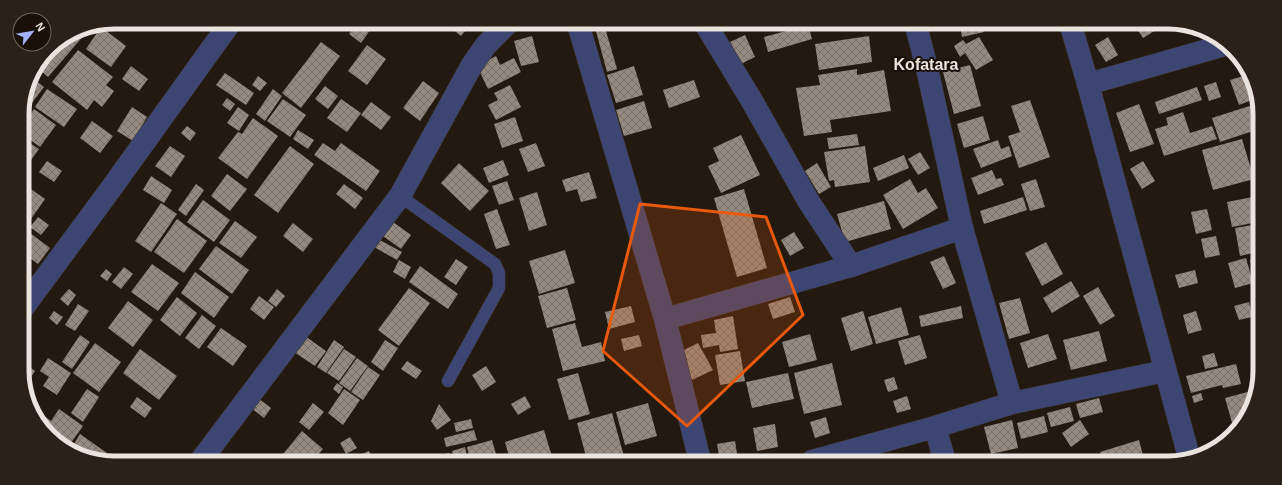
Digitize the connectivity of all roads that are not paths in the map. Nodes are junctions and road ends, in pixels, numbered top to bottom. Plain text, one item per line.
1 (225, 29) edge
2 (502, 29) edge
3 (579, 29) edge
4 (708, 29) edge
5 (917, 29) edge
6 (1072, 29) edge
7 (1219, 47) edge
8 (1088, 84) junction
9 (400, 196) junction
10 (962, 228) junction
11 (851, 266) junction
12 (29, 300) edge
13 (665, 319) junction
14 (1165, 370) junction
15 (448, 381) dead end
16 (1012, 403) junction
17 (936, 427) junction
18 (1188, 453) edge
19 (204, 456) edge
20 (699, 456) edge
21 (830, 456) edge
22 (943, 456) edge

1 - 12 street
2 - 9 street
3 - 13 street
4 - 11 street
5 - 10 street
6 - 8 street
7 - 8 street
8 - 14 street
9 - 15 lane
9 - 19 street
10 - 11 street
10 - 16 street
11 - 13 street
13 - 20 street
14 - 16 street
14 - 18 street
16 - 17 street
17 - 21 street
17 - 22 street

